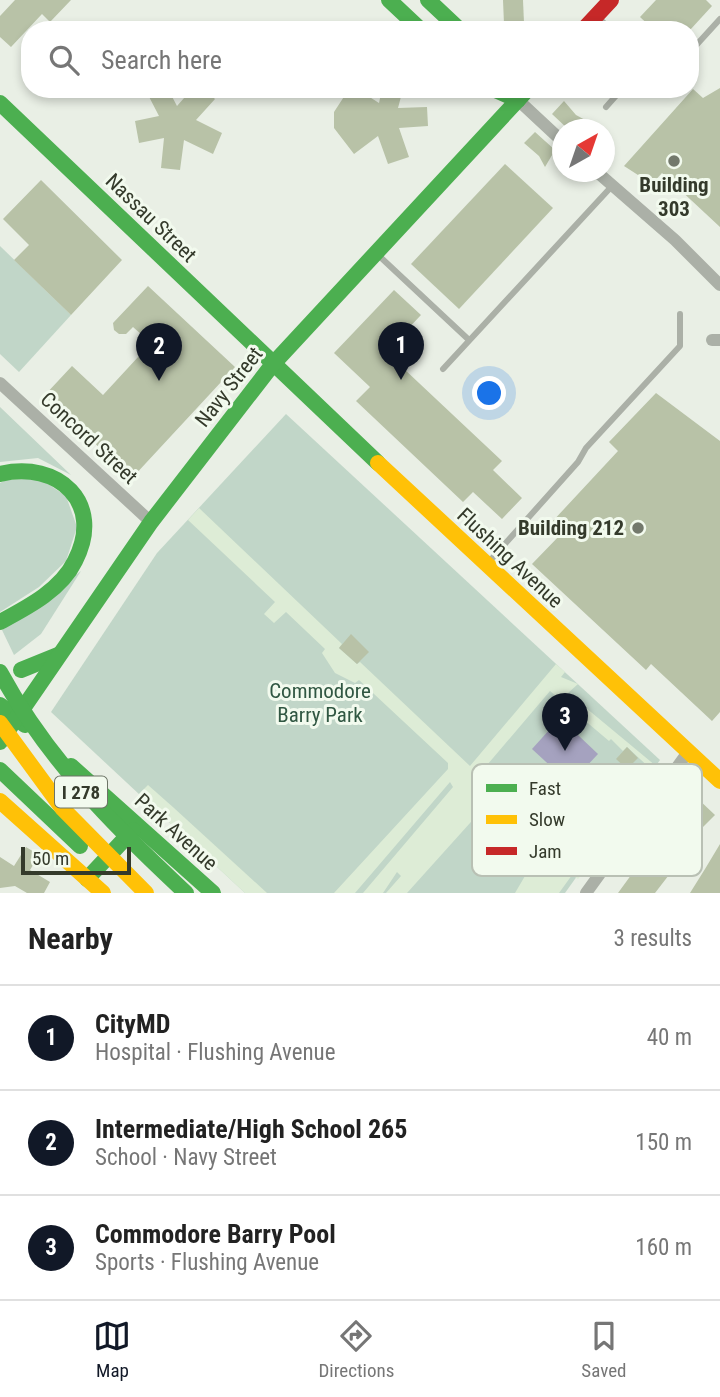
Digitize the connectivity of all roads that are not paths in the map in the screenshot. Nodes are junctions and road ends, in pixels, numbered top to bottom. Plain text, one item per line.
1 (389, 0) edge
2 (428, 0) edge
3 (611, 0) edge
4 (596, 16) junction
5 (720, 19) edge
6 (411, 21) edge
7 (450, 21) edge
8 (591, 21) edge
9 (601, 21) edge
10 (699, 42) edge
11 (515, 98) edge
12 (523, 98) edge
13 (614, 98) edge
14 (0, 103) edge
15 (606, 107) dead end
16 (552, 130) edge
17 (608, 182) edge
18 (612, 186) junction
19 (376, 253) junction
20 (720, 285) edge
21 (680, 314) dead end
22 (469, 340) junction
23 (273, 364) junction
24 (443, 369) dead end
25 (0, 383) edge
26 (0, 474) edge
27 (151, 522) junction
28 (487, 564) junction
29 (0, 622) edge
30 (60, 654) junction
31 (21, 670) dead end
32 (0, 672) edge
33 (0, 705) edge
34 (18, 718) junction
35 (0, 723) edge
36 (0, 742) edge
37 (688, 752) junction
38 (679, 764) edge
39 (701, 764) edge
40 (702, 765) edge
41 (0, 771) edge
42 (720, 781) edge
43 (0, 801) edge
44 (7, 815) edge
45 (137, 825) junction
46 (598, 876) edge
47 (87, 879) junction
48 (103, 893) edge
49 (137, 893) edge
50 (146, 893) edge
51 (186, 893) edge
52 (213, 893) edge
53 (586, 893) edge

1 - 6 main road
2 - 7 main road
3 - 4 main road
4 - 8 main road
4 - 9 lane
5 - 10 lane
11 - 19 main road, Navy Street
12 - 16 street
13 - 15 lane
14 - 23 main road, Nassau Street
17 - 18 street
18 - 20 street
18 - 22 lane
19 - 22 lane
19 - 23 main road, Navy Street
21 - 28 lane
22 - 24 lane
23 - 27 main road, Navy Street
23 - 28 main road, Flushing Avenue
25 - 27 street, Concord Street
26 - 29 main road
27 - 30 main road, Navy Street
28 - 37 main road, Flushing Avenue
30 - 31 main road
30 - 34 main road, Navy Street
32 - 51 main road, I 278, bridge
33 - 34 main road, Park Avenue
34 - 36 main road, Navy Street
34 - 45 main road, Park Avenue
35 - 50 main road, I 278, bridge
37 - 38 street
37 - 39 main road, Flushing Avenue
40 - 42 main road, Flushing Avenue
41 - 49 main road, bridge
43 - 44 main road
44 - 47 main road
45 - 47 main road
45 - 52 main road, Park Avenue
46 - 53 street
47 - 48 main road

